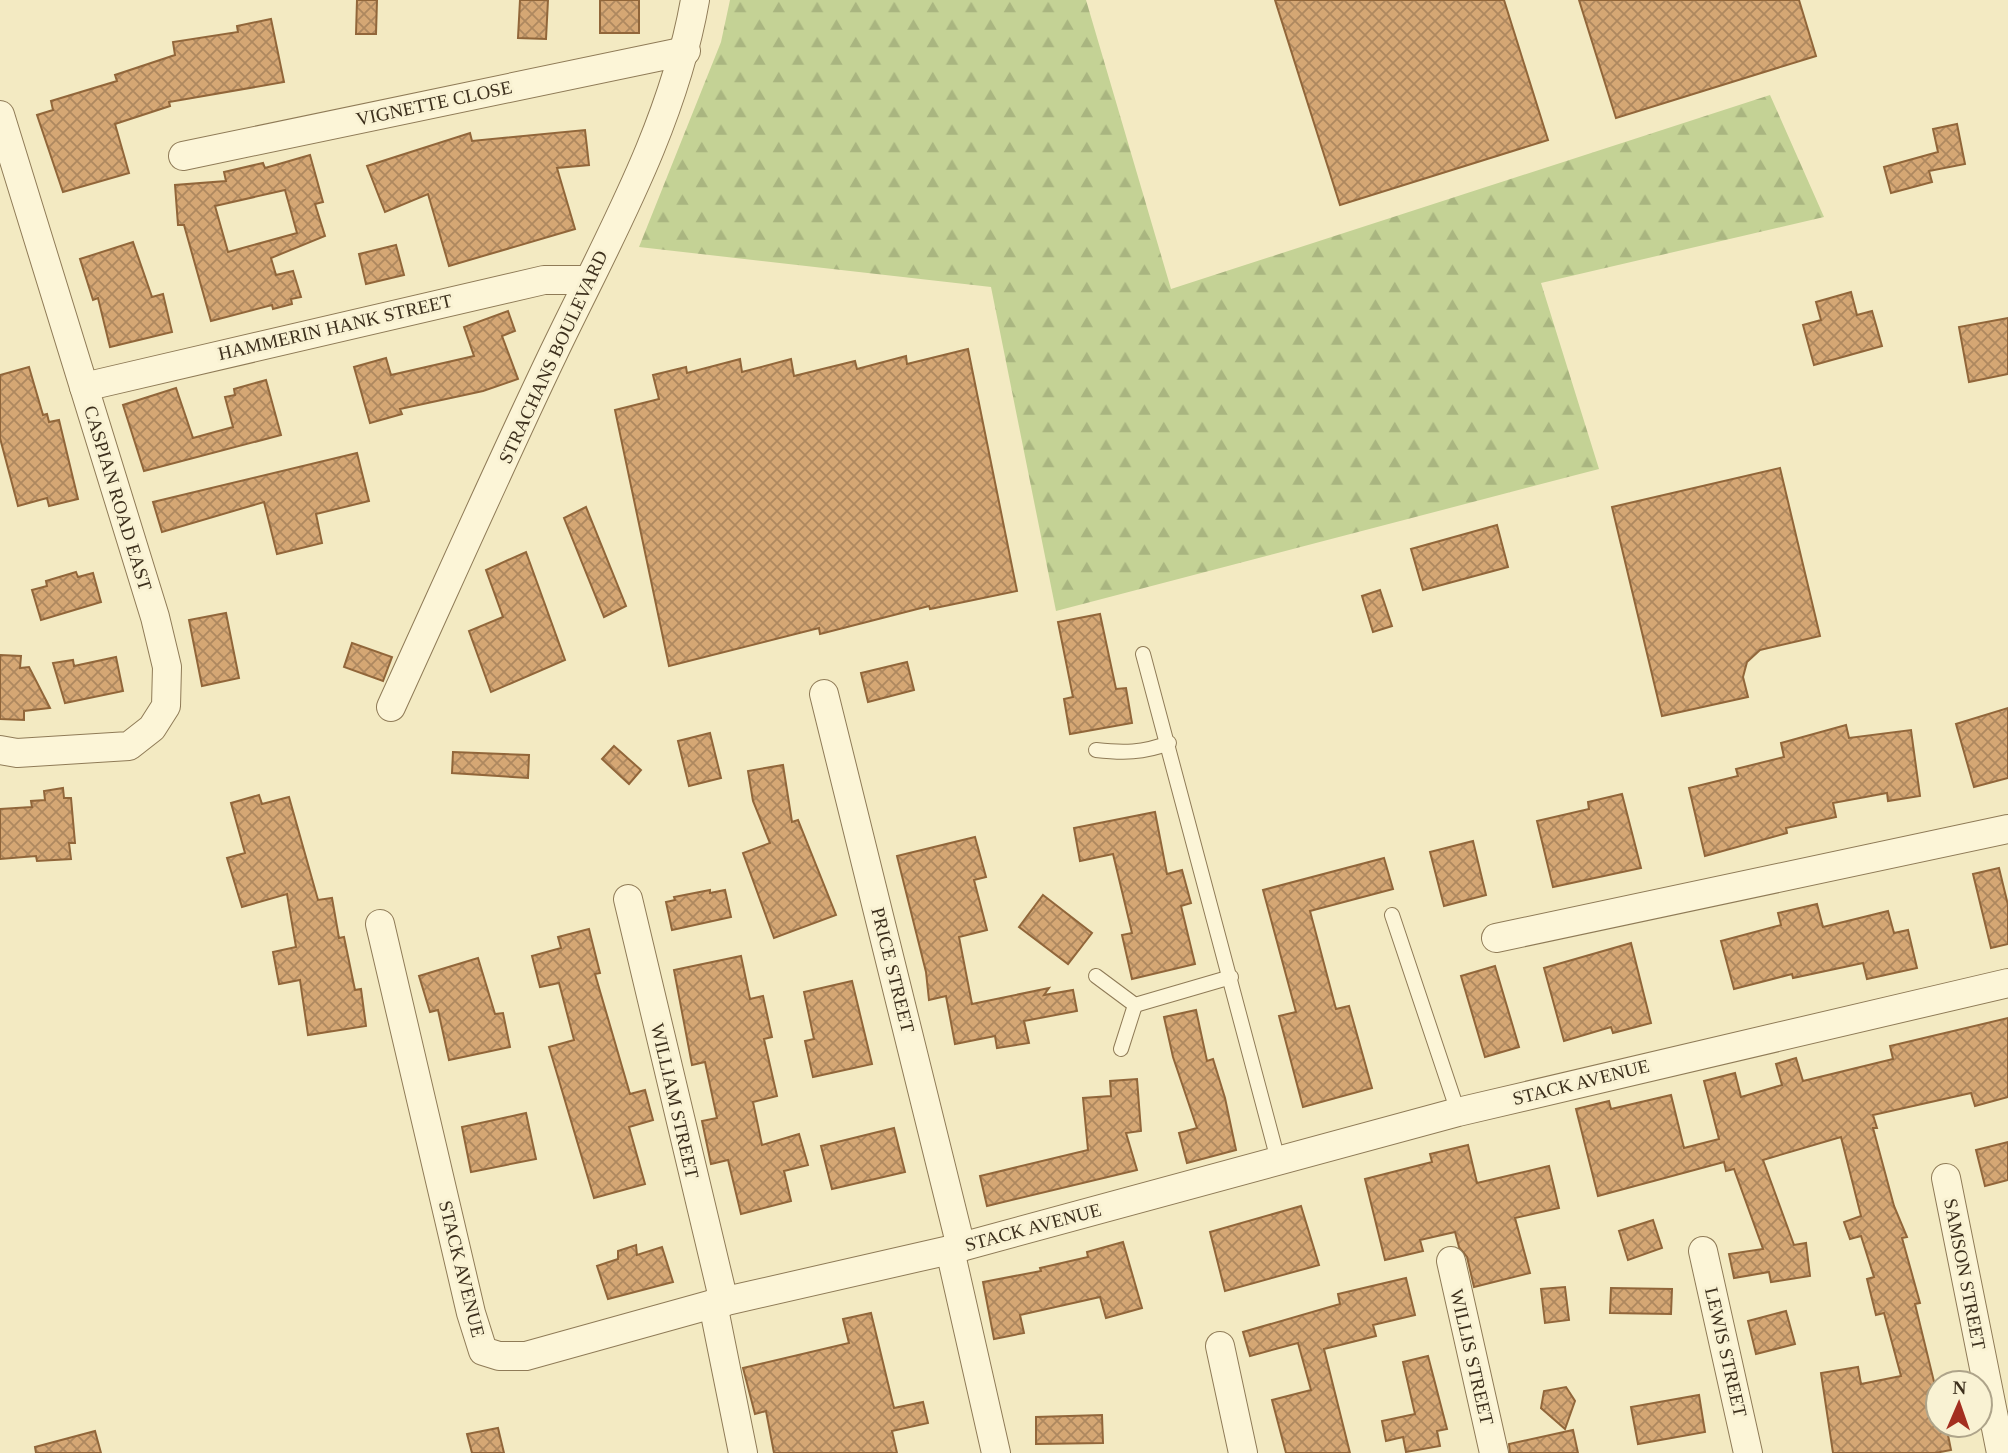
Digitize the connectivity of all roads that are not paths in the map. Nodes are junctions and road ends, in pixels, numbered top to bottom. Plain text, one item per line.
1 (695, 0) edge
2 (686, 51) junction
3 (0, 116) edge
4 (183, 156) dead end
5 (588, 280) junction
6 (84, 387) junction
7 (1143, 654) dead end
8 (824, 694) dead end
9 (391, 707) dead end
10 (1169, 743) junction
11 (0, 750) edge
12 (1096, 750) dead end
13 (2008, 829) edge
14 (628, 899) dead end
15 (1392, 915) dead end
16 (380, 924) dead end
17 (1496, 938) dead end
18 (1096, 976) dead end
19 (1231, 977) junction
20 (2008, 983) edge
21 (1135, 1005) junction
22 (1121, 1049) dead end
23 (1458, 1112) junction
24 (1278, 1160) junction
25 (1946, 1178) dead end
26 (956, 1248) junction
27 (1703, 1251) dead end
28 (1451, 1261) dead end
29 (718, 1303) junction
30 (1220, 1346) dead end
31 (743, 1453) edge
32 (996, 1453) edge
33 (1243, 1453) edge
34 (1494, 1453) edge
35 (1748, 1453) edge
36 (2001, 1453) edge

1 - 2 street, STRACHANS BOULEVARD
2 - 4 street, VIGNETTE CLOSE
2 - 5 street, STRACHANS BOULEVARD
3 - 6 street, CASPIAN ROAD EAST
5 - 6 street, HAMMERIN HANK STREET
5 - 9 street, STRACHANS BOULEVARD
6 - 11 street, CASPIAN ROAD EAST
7 - 10 lane
8 - 26 street, PRICE STREET
10 - 12 lane
10 - 19 lane
13 - 17 street
14 - 29 street, WILLIAM STREET
15 - 23 lane
16 - 29 street, STACK AVENUE
18 - 21 lane
19 - 21 lane
19 - 24 lane
20 - 23 street, STACK AVENUE
21 - 22 lane
23 - 24 street, STACK AVENUE
24 - 26 street, STACK AVENUE
25 - 36 street, SAMSON STREET
26 - 29 street, STACK AVENUE
26 - 32 street, PRICE STREET
27 - 35 street, LEWIS STREET
28 - 34 street, WILLIS STREET
29 - 31 street, WILLIAM STREET
30 - 33 street

